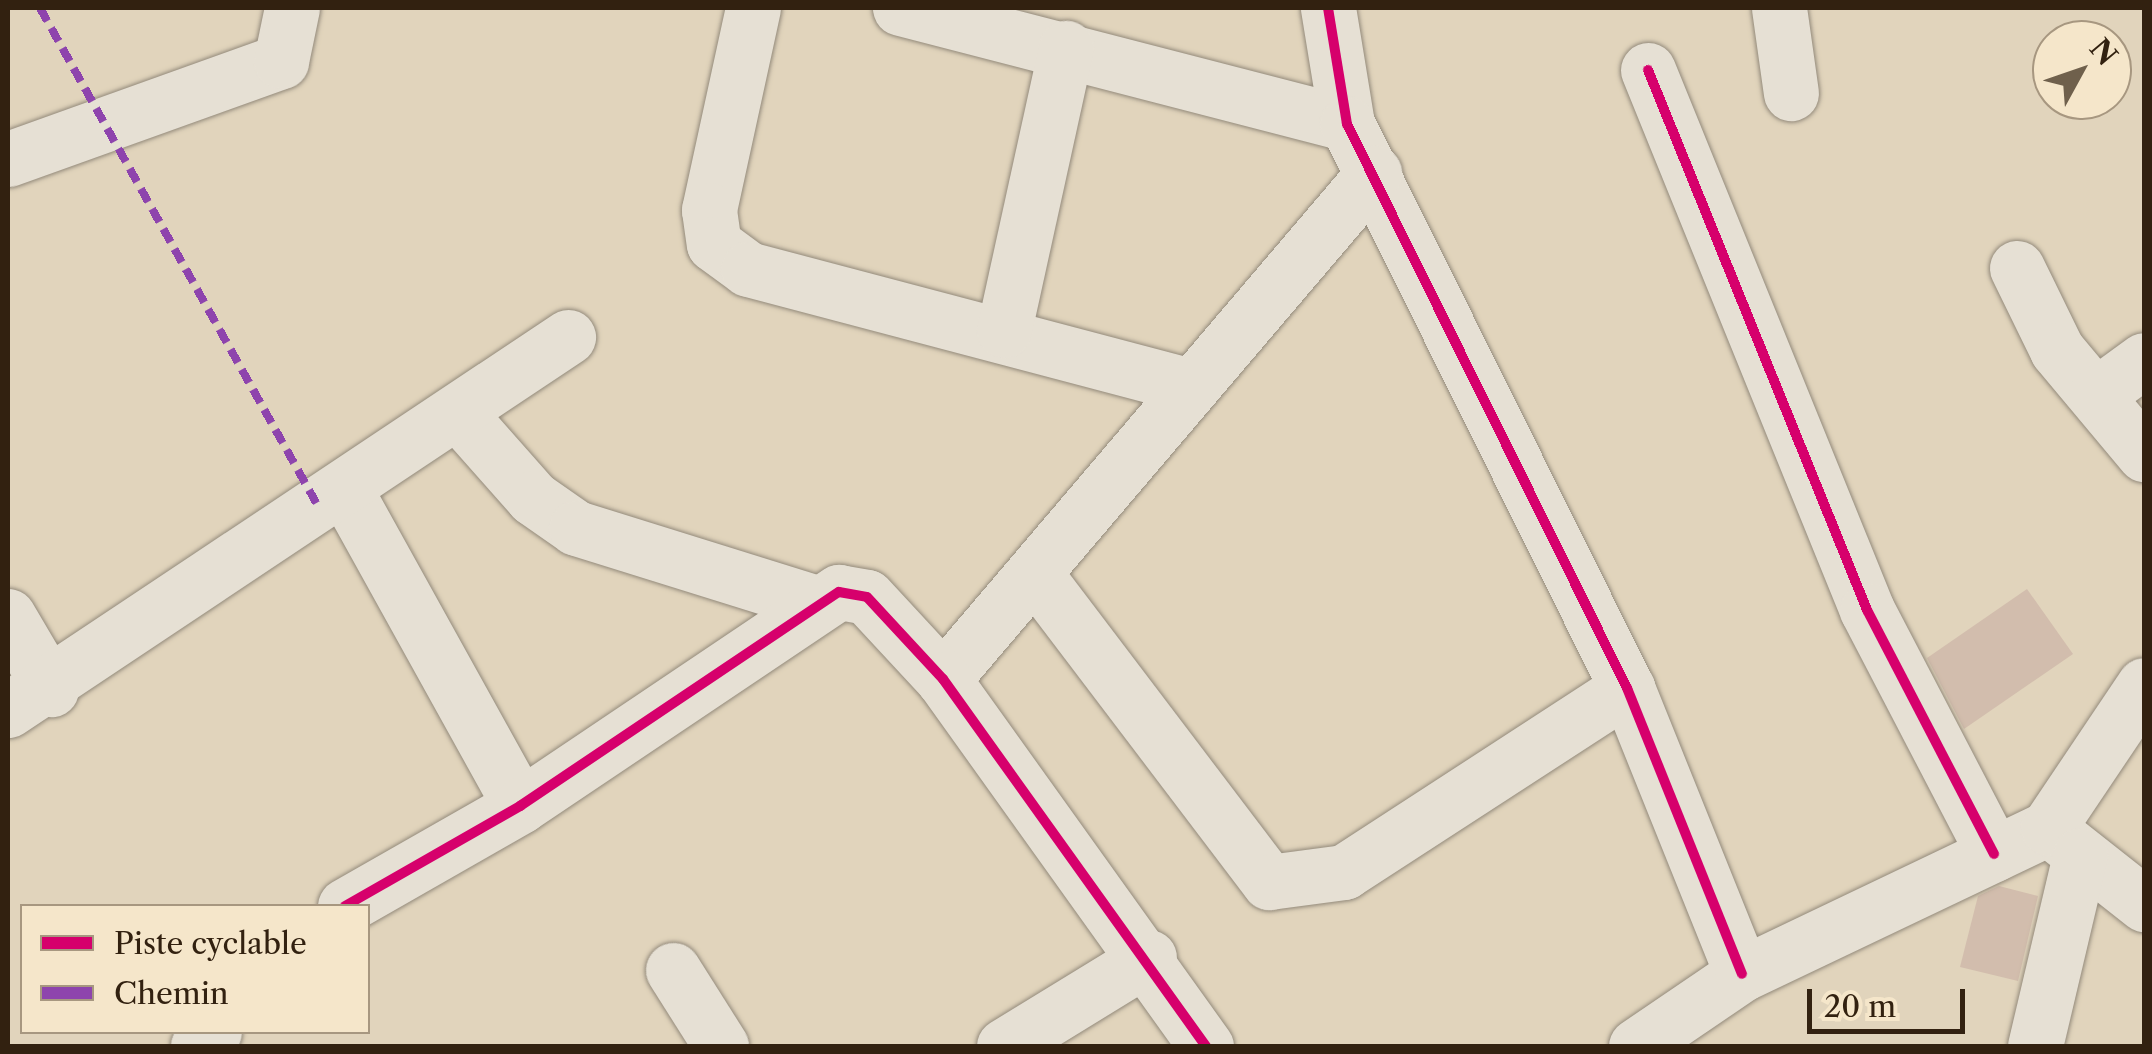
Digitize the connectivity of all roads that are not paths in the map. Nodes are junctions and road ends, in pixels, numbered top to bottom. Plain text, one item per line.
1 (292, 8) edge
2 (753, 8) edge
3 (900, 8) edge
4 (1328, 8) edge
5 (1792, 10) edge
6 (1066, 48) junction
7 (1648, 70) dead end
8 (1790, 93) dead end
9 (1348, 124) junction
10 (8, 159) edge
11 (1374, 173) junction
12 (2017, 268) dead end
13 (1004, 330) junction
14 (568, 337) dead end
15 (2144, 360) edge
16 (1186, 385) junction
17 (2096, 395) junction
18 (457, 412) junction
19 (2144, 454) edge
20 (344, 488) junction
21 (1035, 574) junction
22 (814, 602) junction
23 (8, 616) edge
24 (943, 679) junction
25 (2144, 686) edge
26 (1627, 688) junction
27 (29, 700) edge
28 (520, 806) junction
29 (2064, 841) junction
30 (1994, 854) junction
31 (348, 904) edge
32 (2144, 904) edge
33 (1149, 957) junction
34 (673, 970) dead end
35 (1742, 974) junction
36 (721, 1046) edge
37 (1004, 1046) edge
38 (1206, 1046) edge
39 (1636, 1046) edge
40 (2035, 1046) edge

1 - 10 street
2 - 13 street
3 - 6 street
4 - 9 street
5 - 8 street
6 - 9 street
6 - 13 street
7 - 30 street
9 - 11 street
11 - 16 street
11 - 26 street
12 - 17 street
13 - 16 street
14 - 18 street
15 - 17 street
16 - 21 street
17 - 19 street
18 - 20 street
18 - 22 street
20 - 27 street
20 - 28 street
21 - 24 street
21 - 26 street
22 - 24 street
22 - 28 street
23 - 27 street
24 - 33 street
25 - 29 street
26 - 35 street
28 - 31 street
29 - 30 street
29 - 32 street
29 - 40 street
30 - 35 street
33 - 37 street
33 - 38 street
34 - 36 street
35 - 39 street

